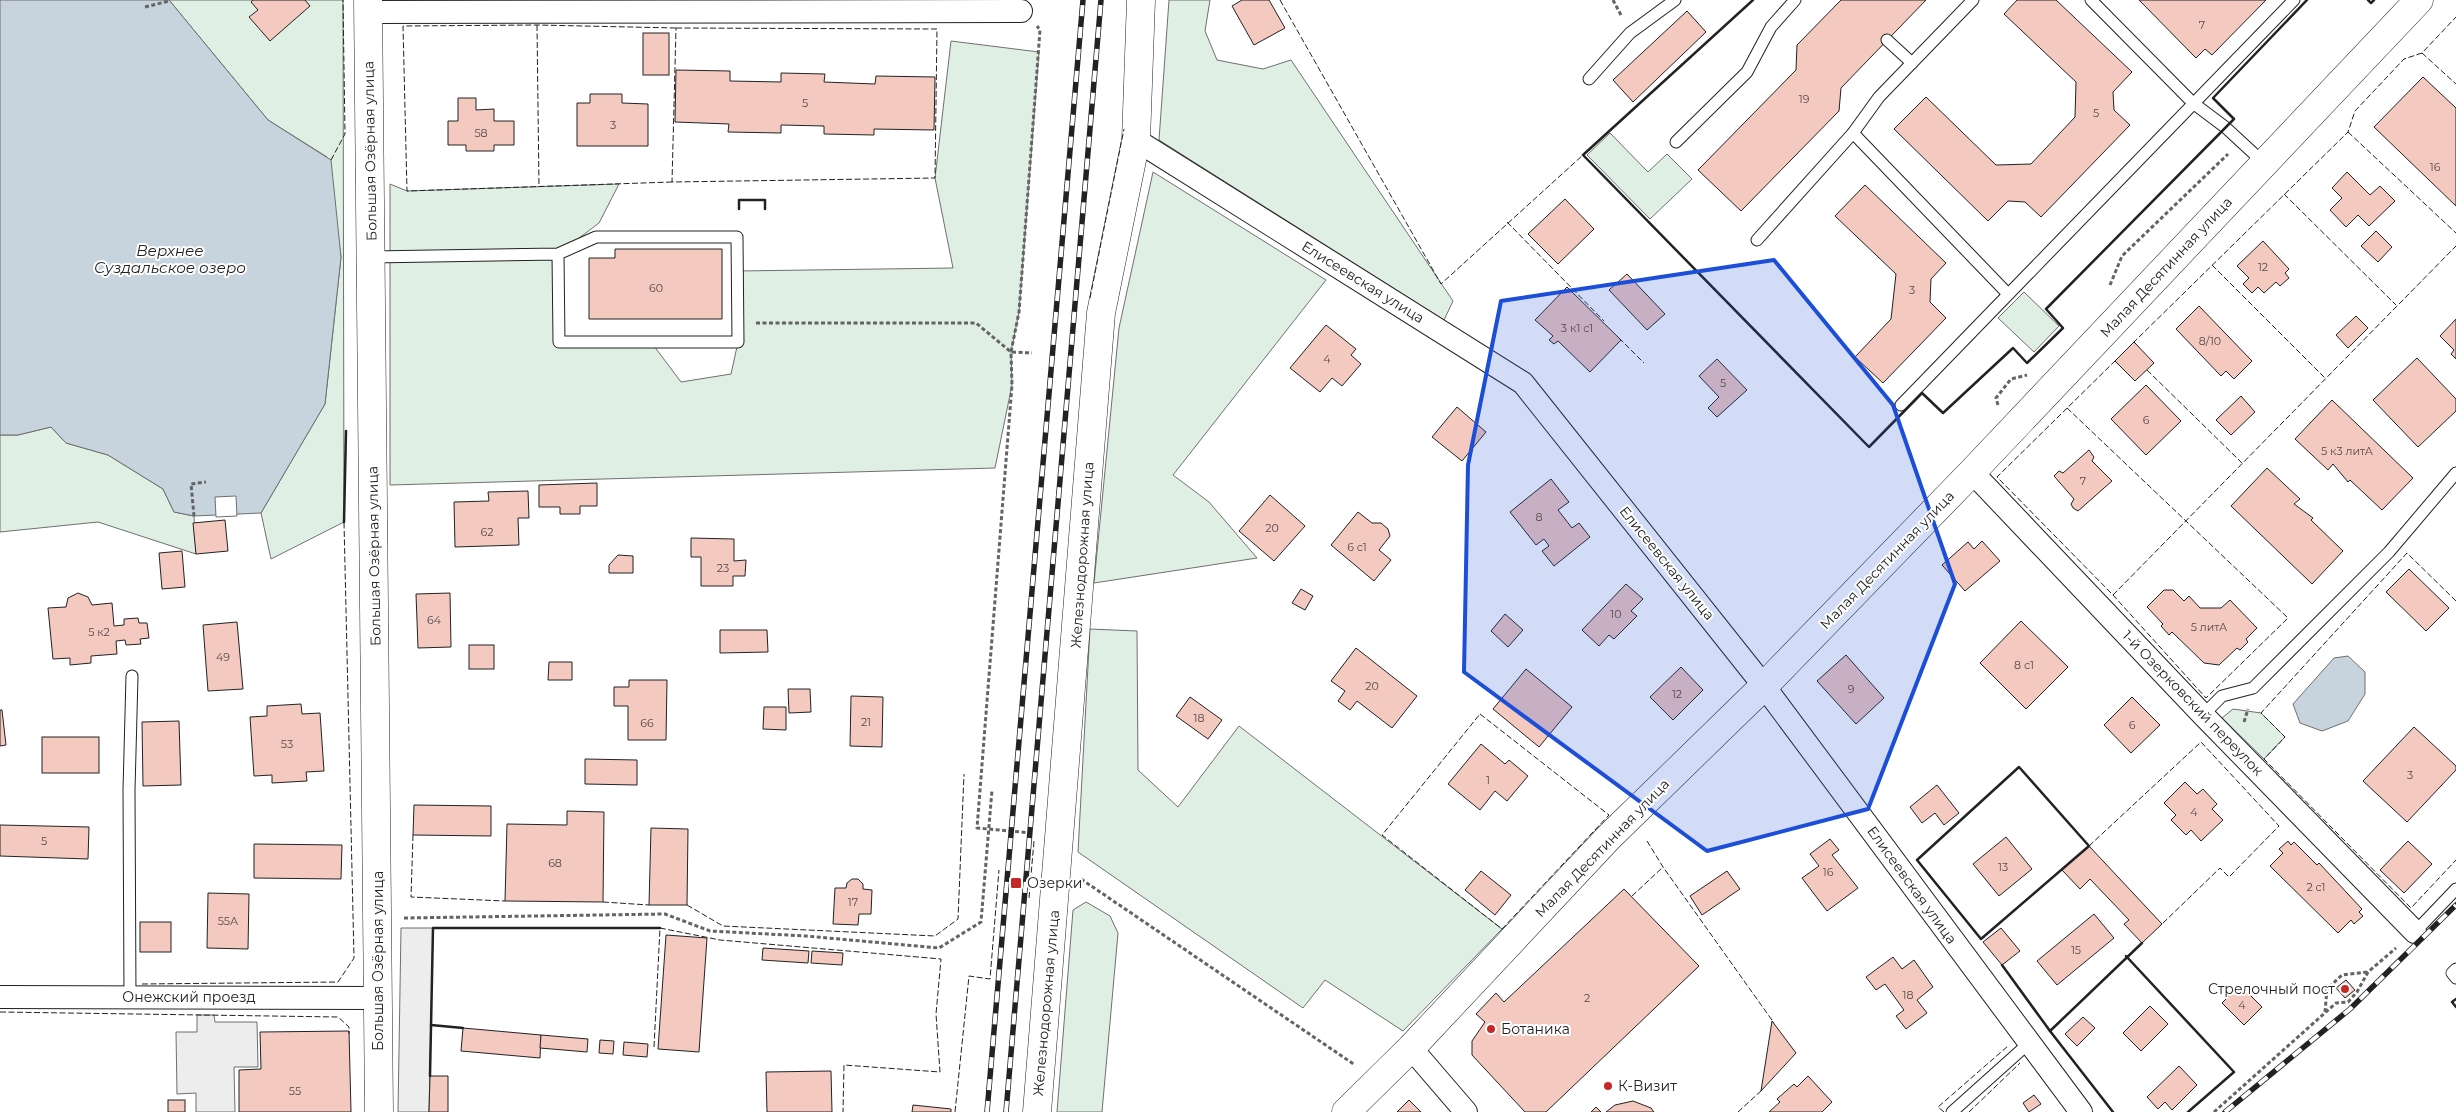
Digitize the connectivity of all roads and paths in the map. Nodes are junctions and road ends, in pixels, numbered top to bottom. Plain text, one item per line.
1 (1141, 0) edge
2 (1675, 0) edge
3 (1795, 0) edge
4 (1972, 0) edge
5 (2091, 0) edge
6 (2294, 0) edge
7 (2419, 0) edge
8 (170, 1) edge
9 (368, 6) edge
10 (145, 7) dead end
11 (1022, 11) joint
12 (1887, 40) dead end
13 (1912, 63) junction
14 (1589, 79) dead end
15 (2193, 103) junction
16 (1853, 133) junction
17 (1136, 140) junction
18 (1676, 142) dead end
19 (2264, 164) junction
20 (1757, 240) dead end
21 (558, 254) junction
22 (371, 257) junction
23 (2008, 294) junction
24 (738, 323) junction
25 (1011, 352) junction
26 (1032, 353) dead end
27 (1901, 406) dead end
28 (1972, 472) junction
29 (2456, 473) edge
30 (206, 482) dead end
31 (194, 516) dead end
32 (132, 676) dead end
33 (1764, 686) junction
34 (2253, 688) junction
35 (2203, 715) junction
36 (2237, 749) junction
37 (992, 790) dead end
38 (989, 828) junction
39 (1040, 834) dead end
40 (1078, 877) dead end
41 (2456, 889) edge
42 (378, 918) junction
43 (2416, 932) junction
44 (2456, 969) edge
45 (2368, 972) junction
46 (2456, 978) edge
47 (0, 997) edge
48 (130, 997) junction
49 (379, 998) junction
50 (2325, 1012) junction
51 (2029, 1043) junction
52 (1411, 1048) junction
53 (1379, 1081) junction
54 (379, 1112) edge
55 (1037, 1112) edge
56 (1346, 1112) edge
57 (1466, 1112) edge
58 (1952, 1112) edge
59 (2081, 1112) edge
60 (2214, 1112) edge

1 - 17 street, Железнодорожная улица
2 - 14 lane
3 - 18 lane
4 - 13 lane
5 - 15 lane
6 - 15 lane
7 - 19 street, Малая Десятинная улица
8 - 10 path
9 - 11 street
9 - 22 street, Большая Озёрная улица
11 - 25 path
12 - 13 lane
13 - 16 lane
15 - 19 lane
15 - 23 lane
16 - 20 lane
16 - 23 lane
17 - 33 street, Елисеевская улица
17 - 55 street, Железнодорожная улица
19 - 28 street, Малая Десятинная улица
21 - 22 lane
21 - 24 lane
21 - 24 lane
22 - 42 street, Большая Озёрная улица
23 - 27 lane
24 - 25 path
25 - 26 path
25 - 38 path
28 - 33 street, Малая Десятинная улица
28 - 35 street, 1-й Озерковский переулок
29 - 34 lane
30 - 31 path
32 - 48 lane
33 - 51 street, Елисеевская улица
33 - 52 street, Малая Десятинная улица
34 - 35 lane
34 - 36 path
35 - 36 street, 1-й Озерковский переулок
36 - 43 street, 1-й Озерковский переулок
37 - 38 path
38 - 39 path
38 - 42 path
40 - 53 path
41 - 43 lane
42 - 49 street, Большая Озёрная улица
43 - 45 path
44 - 46 lane
45 - 50 path
45 - 50 path
47 - 48 street, Онежский проезд
48 - 49 street, Онежский проезд
49 - 54 street, Большая Озёрная улица
50 - 60 path
51 - 58 lane
51 - 59 street, Елисеевская улица
52 - 53 street, Малая Десятинная улица
52 - 57 street
53 - 56 street, Малая Десятинная улица

